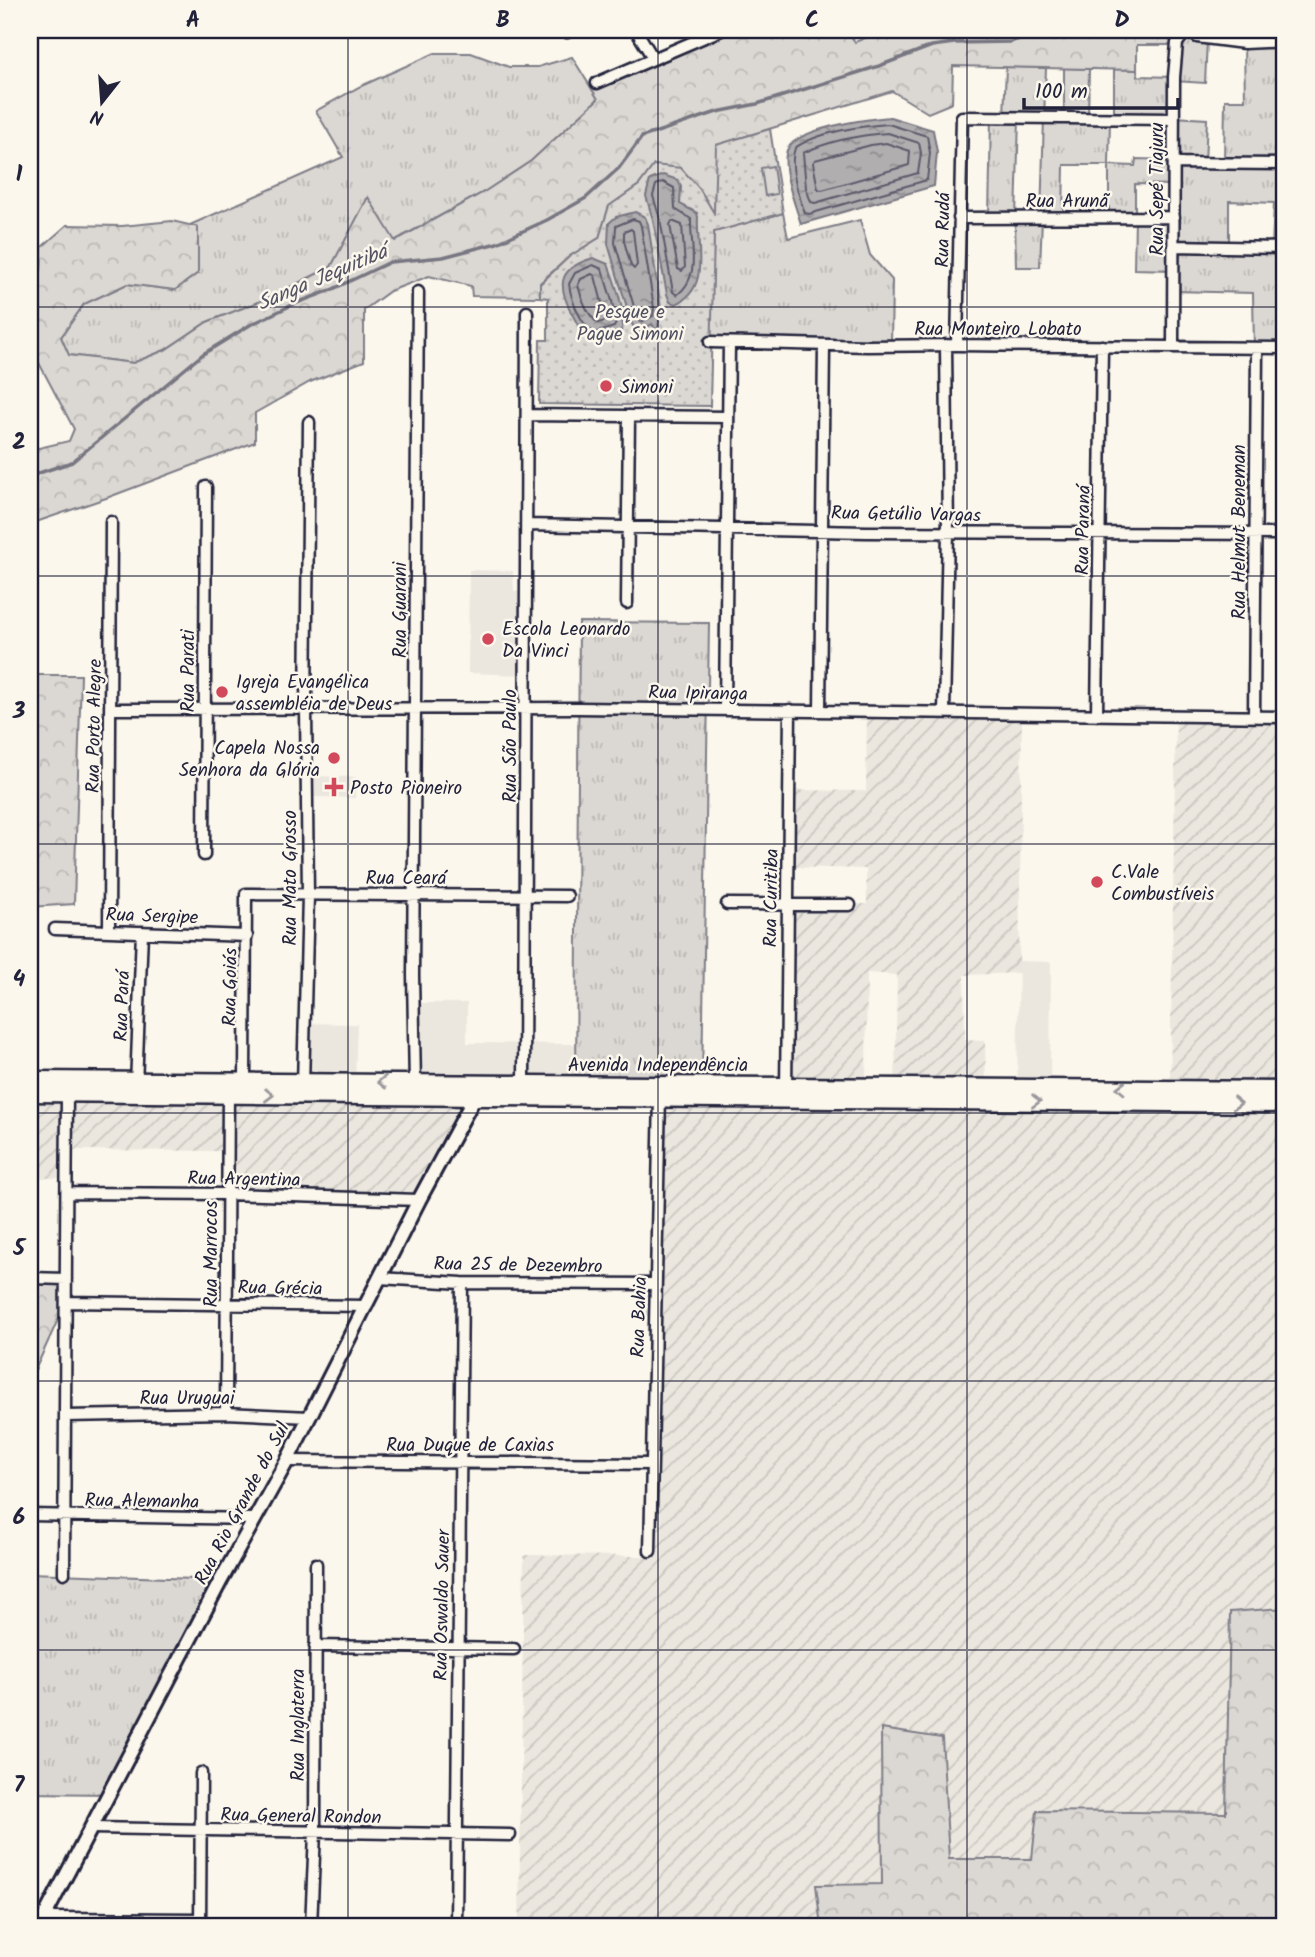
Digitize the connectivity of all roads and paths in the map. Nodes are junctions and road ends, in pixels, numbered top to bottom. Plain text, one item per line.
1 (636, 30) edge
2 (721, 30) edge
3 (1241, 30) edge
4 (1262, 30) edge
5 (1183, 32) edge
6 (1201, 33) edge
7 (1285, 41) edge
8 (653, 58) junction
9 (597, 83) dead end
10 (1174, 119) junction
11 (1174, 163) junction
12 (1285, 164) edge
13 (1174, 217) junction
14 (960, 218) junction
15 (1174, 246) junction
16 (1285, 248) edge
17 (418, 292) dead end
18 (527, 312) dead end
19 (710, 342) dead end
20 (729, 343) junction
21 (824, 345) junction
22 (951, 345) junction
23 (1102, 346) junction
24 (1173, 347) junction
25 (1257, 348) junction
26 (1285, 348) edge
27 (527, 415) junction
28 (629, 416) junction
29 (728, 418) junction
30 (309, 422) dead end
31 (206, 486) dead end
32 (111, 522) dead end
33 (526, 525) junction
34 (628, 526) junction
35 (727, 528) junction
36 (822, 529) junction
37 (948, 532) junction
38 (1100, 533) junction
39 (1256, 534) junction
40 (1285, 534) edge
41 (627, 603) dead end
42 (416, 708) junction
43 (526, 708) junction
44 (111, 709) junction
45 (204, 709) junction
46 (306, 709) junction
47 (725, 709) junction
48 (790, 710) junction
49 (820, 711) junction
50 (944, 712) junction
51 (1097, 715) junction
52 (1254, 717) junction
53 (1285, 717) edge
54 (204, 855) dead end
55 (246, 894) joint
56 (415, 894) junction
57 (308, 895) junction
58 (526, 896) junction
59 (567, 896) dead end
60 (727, 904) dead end
61 (788, 904) junction
62 (850, 905) dead end
63 (55, 929) dead end
64 (109, 931) junction
65 (142, 932) junction
66 (247, 936) junction
67 (245, 1081) junction
68 (33, 1087) edge
69 (67, 1087) junction
70 (136, 1087) junction
71 (228, 1087) junction
72 (303, 1088) junction
73 (415, 1089) junction
74 (479, 1090) junction
75 (524, 1090) junction
76 (1285, 1090) edge
77 (660, 1091) junction
78 (786, 1092) junction
79 (844, 1093) junction
80 (1285, 1104) edge
81 (68, 1194) junction
82 (227, 1194) junction
83 (419, 1200) junction
84 (30, 1278) edge
85 (379, 1278) junction
86 (66, 1279) junction
87 (463, 1283) junction
88 (656, 1284) junction
89 (66, 1302) junction
90 (228, 1304) junction
91 (367, 1306) junction
92 (226, 1413) junction
93 (66, 1416) junction
94 (309, 1417) junction
95 (287, 1461) junction
96 (460, 1461) junction
97 (652, 1464) junction
98 (30, 1515) edge
99 (65, 1516) junction
100 (254, 1519) junction
101 (650, 1551) dead end
102 (316, 1564) dead end
103 (64, 1573) dead end
104 (315, 1646) junction
105 (458, 1648) junction
106 (514, 1649) dead end
107 (201, 1773) dead end
108 (92, 1828) junction
109 (200, 1831) junction
110 (315, 1832) junction
111 (457, 1835) junction
112 (510, 1835) dead end
113 (42, 1923) edge
114 (200, 1923) edge
115 (311, 1927) edge
116 (456, 1927) edge

1 - 8 street
2 - 8 street
3 - 4 street
5 - 6 street
5 - 10 street, Rua Sepé Tiajuru
6 - 7 street
8 - 9 street
10 - 11 street, Rua Sepé Tiajuru
10 - 14 street, Rua Rudá
11 - 12 street
11 - 13 street, Rua Sepé Tiajuru
13 - 14 street, Rua Arunã
13 - 15 street, Rua Sepé Tiajuru
14 - 22 street, Rua Rudá
15 - 16 street
15 - 24 street, Rua Sepé Tiajuru
17 - 42 street, Rua Guarani
18 - 27 street, Rua São Paulo
19 - 20 street, Rua Monteiro Lobato
20 - 21 street, Rua Monteiro Lobato
20 - 29 street
21 - 22 street, Rua Monteiro Lobato
21 - 36 street
22 - 23 street, Rua Monteiro Lobato
22 - 37 street, Rua Rudá
23 - 24 street, Rua Monteiro Lobato
23 - 38 street, Rua Paraná
24 - 25 street, Rua Monteiro Lobato
25 - 26 street, Rua Monteiro Lobato
25 - 39 street, Rua Helmut Beneman
27 - 28 street
27 - 33 street, Rua São Paulo
28 - 29 street
28 - 34 street
29 - 35 street
30 - 46 street, Rua Mato Grosso
31 - 45 street, Rua Parati
32 - 44 street, Rua Porto Alegre
33 - 34 street, Rua Getúlio Vargas
33 - 43 street, Rua São Paulo
34 - 35 street, Rua Getúlio Vargas
34 - 41 street
35 - 36 street, Rua Getúlio Vargas
35 - 47 street
36 - 37 street, Rua Getúlio Vargas
36 - 49 street
37 - 38 street, Rua Getúlio Vargas
37 - 50 street, Rua Rudá
38 - 39 street, Rua Getúlio Vargas
38 - 51 street, Rua Paraná
39 - 40 street, Rua Getúlio Vargas
39 - 52 street, Rua Helmut Beneman
42 - 43 street, Rua Ipiranga
42 - 46 street, Rua Ipiranga
42 - 56 street, Rua Guarani
43 - 47 street, Rua Ipiranga
43 - 58 street, Rua São Paulo
44 - 45 street, Rua Ipiranga
44 - 64 street, Rua Porto Alegre
45 - 46 street, Rua Ipiranga
45 - 54 street, Rua Parati
46 - 57 street, Rua Mato Grosso
47 - 48 street, Rua Ipiranga
48 - 49 street, Rua Ipiranga
48 - 61 street, Rua Curitiba
49 - 50 street, Rua Ipiranga
50 - 51 street, Rua Ipiranga
51 - 52 street, Rua Ipiranga
52 - 53 street, Rua Ipiranga
55 - 57 street, Rua Ceará
55 - 66 street, Rua Goiás
56 - 57 street, Rua Ceará
56 - 58 street, Rua Ceará
56 - 73 street, Rua Guarani
57 - 72 street, Rua Mato Grosso
58 - 59 street, Rua Ceará
58 - 75 street, Rua São Paulo
60 - 61 street
61 - 62 street
61 - 78 street, Rua Curitiba
63 - 64 street, Rua Sergipe
64 - 65 street, Rua Sergipe
65 - 66 street, Rua Sergipe
65 - 70 street, Rua Pará
66 - 67 street, Rua Goiás
67 - 71 main road, Avenida Independência
67 - 72 main road, Avenida Independência
68 - 69 main road, Avenida Independência
69 - 70 main road, Avenida Independência
69 - 81 street
70 - 71 main road, Avenida Independência
71 -> 72 main road, Avenida Independência
71 - 82 street, Rua Marrocos
72 - 73 main road, Avenida Independência
73 - 74 main road, Avenida Independência
74 - 75 main road, Avenida Independência
74 - 83 street, Rua Rio Grande do Sul
75 - 77 main road, Avenida Independência
76 -> 79 main road, Avenida Independência
77 - 78 main road, Avenida Independência
77 - 88 street, Rua Bahia
78 - 79 main road, Avenida Independência
79 -> 80 main road, Avenida Independência
81 - 82 street, Rua Argentina
81 - 86 street
82 - 83 street, Rua Argentina
82 - 90 street, Rua Marrocos
83 - 85 street, Rua Rio Grande do Sul
84 - 86 street
85 - 87 street, Rua 25 de Dezembro
85 - 91 street, Rua Rio Grande do Sul
86 - 89 street
87 - 88 street, Rua 25 de Dezembro
87 - 96 street, Rua Oswaldo Sauer
88 - 97 street, Rua Bahia
89 - 90 street, Rua Grécia
89 - 93 street
90 - 91 street, Rua Grécia
90 - 92 street, Rua Marrocos
91 - 94 street, Rua Rio Grande do Sul
92 - 93 street, Rua Uruguai
92 - 94 street, Rua Uruguai
93 - 99 street
94 - 95 street, Rua Rio Grande do Sul
95 - 96 street, Rua Duque de Caxias
95 - 100 street, Rua Rio Grande do Sul
96 - 97 street, Rua Duque de Caxias
96 - 105 street, Rua Oswaldo Sauer
97 - 101 street, Rua Bahia
98 - 99 street, Rua Alemanha
99 - 100 street, Rua Alemanha
99 - 103 street
100 - 108 street, Rua Rio Grande do Sul
102 - 104 street, Rua Inglaterra
104 - 105 street
104 - 110 street, Rua Inglaterra
105 - 106 street
105 - 111 street, Rua Oswaldo Sauer
107 - 109 street
108 - 109 street, Rua General Rondon
108 - 113 street, Rua Rio Grande do Sul
109 - 110 street, Rua General Rondon
109 - 114 street
110 - 111 street, Rua General Rondon
110 - 115 street, Rua Inglaterra
111 - 112 street, Rua General Rondon
111 - 116 street, Rua Oswaldo Sauer
113 - 114 street

